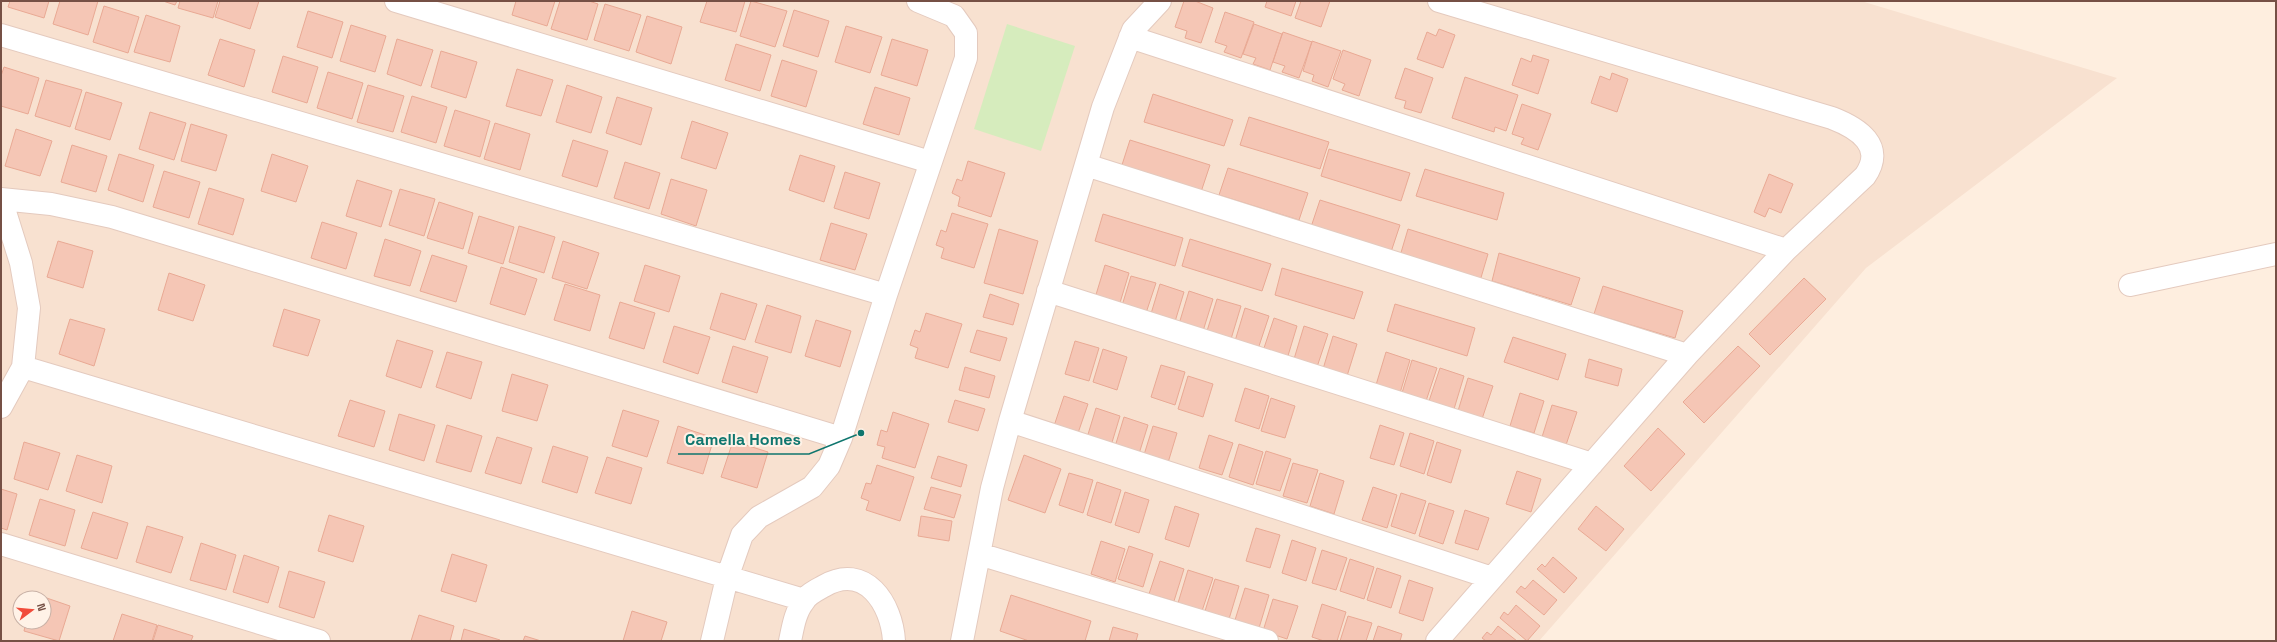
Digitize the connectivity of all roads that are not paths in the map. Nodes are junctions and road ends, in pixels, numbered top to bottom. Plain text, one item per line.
1 (396, 1) edge
2 (918, 1) edge
3 (1160, 1) edge
4 (1439, 1) edge
5 (1, 35) edge
6 (1130, 37) junction
7 (930, 162) junction
8 (1086, 165) junction
9 (1, 199) edge
10 (1786, 250) junction
11 (2276, 254) edge
12 (2130, 285) dead end
13 (1048, 291) junction
14 (886, 295) junction
15 (1687, 355) junction
16 (23, 367) junction
17 (1, 407) edge
18 (1010, 421) junction
19 (841, 438) junction
20 (1592, 464) junction
21 (1, 544) edge
22 (979, 554) junction
23 (727, 578) junction
24 (1492, 578) junction
25 (804, 600) junction
26 (319, 641) edge
27 (712, 641) edge
28 (790, 641) edge
29 (894, 641) edge
30 (962, 641) edge
31 (1266, 641) edge
32 (1437, 641) edge

1 - 7 street
2 - 7 street
3 - 6 street
4 - 10 street
5 - 14 street
6 - 8 street
6 - 10 street
7 - 14 street
8 - 13 street
8 - 15 street
9 - 16 street
9 - 19 street
10 - 15 street
11 - 12 street
13 - 18 street
13 - 20 street
14 - 19 street
15 - 20 street
16 - 17 street
16 - 23 street
18 - 22 street
18 - 24 street
19 - 23 street
20 - 24 street
21 - 26 street
22 - 30 street
22 - 31 street
23 - 25 street
23 - 27 street
24 - 32 street
25 - 28 street
25 - 29 street

